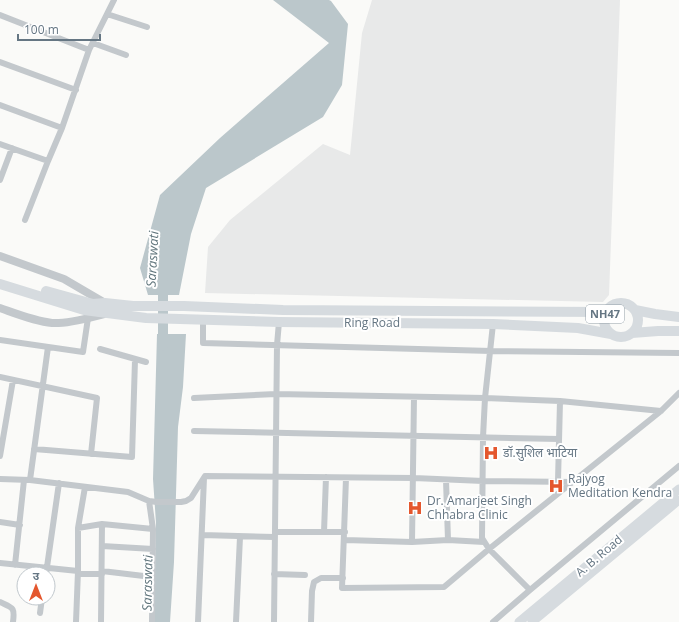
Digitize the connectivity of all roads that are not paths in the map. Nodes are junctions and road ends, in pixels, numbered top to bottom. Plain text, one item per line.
1 (114, 0) edge
2 (107, 14) junction
3 (0, 15) edge
4 (146, 27) dead end
5 (93, 43) junction
6 (89, 50) junction
7 (126, 54) dead end
8 (0, 62) edge
9 (76, 90) junction
10 (0, 105) edge
11 (62, 128) junction
12 (0, 144) edge
13 (12, 148) junction
14 (48, 161) junction
15 (0, 180) edge
16 (25, 220) dead end
17 (0, 256) edge
18 (0, 277) edge
19 (0, 284) edge
20 (0, 308) edge
21 (105, 308) junction
22 (635, 310) junction
23 (605, 312) junction
24 (679, 317) edge
25 (88, 318) junction
26 (203, 320) junction
27 (279, 322) junction
28 (493, 324) junction
29 (679, 331) edge
30 (632, 333) junction
31 (611, 334) junction
32 (0, 340) edge
33 (277, 345) junction
34 (48, 347) junction
35 (100, 349) dead end
36 (491, 351) junction
37 (679, 353) edge
38 (135, 360) junction
39 (146, 362) dead end
40 (0, 377) edge
41 (13, 380) junction
42 (42, 386) junction
43 (679, 393) edge
44 (276, 394) junction
45 (414, 397) junction
46 (194, 398) dead end
47 (485, 398) junction
48 (560, 400) junction
49 (661, 411) junction
50 (194, 431) dead end
51 (276, 432) junction
52 (414, 436) junction
53 (482, 437) junction
54 (559, 439) junction
55 (1, 447) edge
56 (34, 449) junction
57 (92, 454) junction
58 (0, 456) edge
59 (679, 466) edge
60 (205, 476) junction
61 (275, 477) junction
62 (326, 477) junction
63 (346, 478) junction
64 (414, 478) junction
65 (0, 479) edge
66 (27, 480) junction
67 (446, 480) junction
68 (483, 481) junction
69 (558, 481) junction
70 (574, 482) junction
71 (59, 483) junction
72 (85, 487) junction
73 (679, 489) edge
74 (679, 500) edge
75 (149, 501) junction
76 (0, 522) edge
77 (102, 524) junction
78 (20, 525) junction
79 (78, 528) junction
80 (153, 528) junction
81 (324, 532) junction
82 (345, 532) junction
83 (202, 535) junction
84 (274, 535) junction
85 (240, 537) junction
86 (345, 540) junction
87 (448, 540) junction
88 (412, 542) junction
89 (484, 542) junction
90 (102, 546) junction
91 (153, 549) junction
92 (489, 549) junction
93 (0, 563) edge
94 (15, 565) junction
95 (20, 566) edge
96 (47, 566) edge
97 (56, 571) edge
98 (78, 572) junction
99 (102, 572) junction
100 (274, 574) junction
101 (305, 575) dead end
102 (152, 577) junction
103 (343, 578) junction
104 (530, 590) junction
105 (0, 602) edge
106 (41, 606) edge
107 (40, 613) dead end
108 (13, 622) edge
109 (76, 622) edge
110 (101, 622) edge
111 (152, 622) edge
112 (198, 622) edge
113 (236, 622) edge
114 (274, 622) edge
115 (311, 622) edge
116 (492, 622) edge
117 (519, 622) edge
118 (532, 622) edge

1 - 2 street
2 - 4 street
2 - 5 street
3 - 6 street
5 - 6 street
5 - 7 street
6 - 9 street
8 - 9 street
9 - 11 street
10 - 11 street
11 - 14 street
12 - 13 street
13 - 14 street
13 - 15 street
14 - 16 street
17 - 21 street
18 - 21 highway
19 - 21 highway
20 - 25 street
21 - 23 highway
21 - 25 street
21 - 26 highway, Ring Road
22 - 23 highway, NH47
22 - 24 highway
22 - 30 highway, NH47
23 - 31 highway, NH47
25 - 34 street
26 - 27 highway, Ring Road
26 - 33 street
27 - 28 highway, Ring Road
27 - 33 street
28 - 31 highway, Ring Road
28 - 36 street
29 - 30 highway, NH47
30 - 31 highway, NH47
32 - 34 street
33 - 36 street
33 - 44 street
34 - 42 street
35 - 38 street
36 - 37 street
36 - 47 street
38 - 39 street
38 - 57 street
40 - 41 street
41 - 42 street
41 - 55 street
42 - 56 street
42 - 57 street
43 - 49 street
44 - 45 street
44 - 46 street
44 - 51 street
45 - 47 street
45 - 52 street
47 - 48 street
47 - 53 street
48 - 49 street
48 - 54 street
49 - 70 street
50 - 51 street
51 - 52 street
51 - 61 street
52 - 53 street
52 - 64 street
53 - 54 street
53 - 68 street
54 - 69 street
55 - 58 street
56 - 57 street
56 - 66 street
59 - 104 street
60 - 61 street
60 - 75 street
60 - 83 street
61 - 62 street
61 - 84 street
62 - 63 street
62 - 81 street
63 - 64 street
63 - 82 street
64 - 67 street
64 - 88 street
65 - 66 street
66 - 71 street
66 - 78 street
67 - 68 street
67 - 87 street
68 - 69 street
68 - 89 street
69 - 70 street
70 - 92 street
71 - 72 street
71 - 96 street
72 - 75 street
72 - 79 street
73 - 117 main road, A. B. Road
74 - 118 main road, A. B. Road
75 - 80 street
76 - 78 street
77 - 79 street
77 - 80 street
77 - 90 street
78 - 94 street
79 - 98 street
80 - 91 street
81 - 82 street
81 - 84 street
82 - 86 street
83 - 85 street
83 - 112 street
84 - 85 street
84 - 100 street
85 - 113 street
86 - 88 street
86 - 103 street
87 - 88 street
87 - 89 street
89 - 92 street
90 - 91 street
90 - 99 street
91 - 102 street
92 - 103 street
92 - 104 street
93 - 94 street
94 - 95 street
97 - 98 street
98 - 99 street
98 - 109 street
99 - 102 street
99 - 110 street
100 - 101 street
100 - 114 street
102 - 111 street
103 - 115 street
104 - 116 street
105 - 108 street
106 - 107 street

